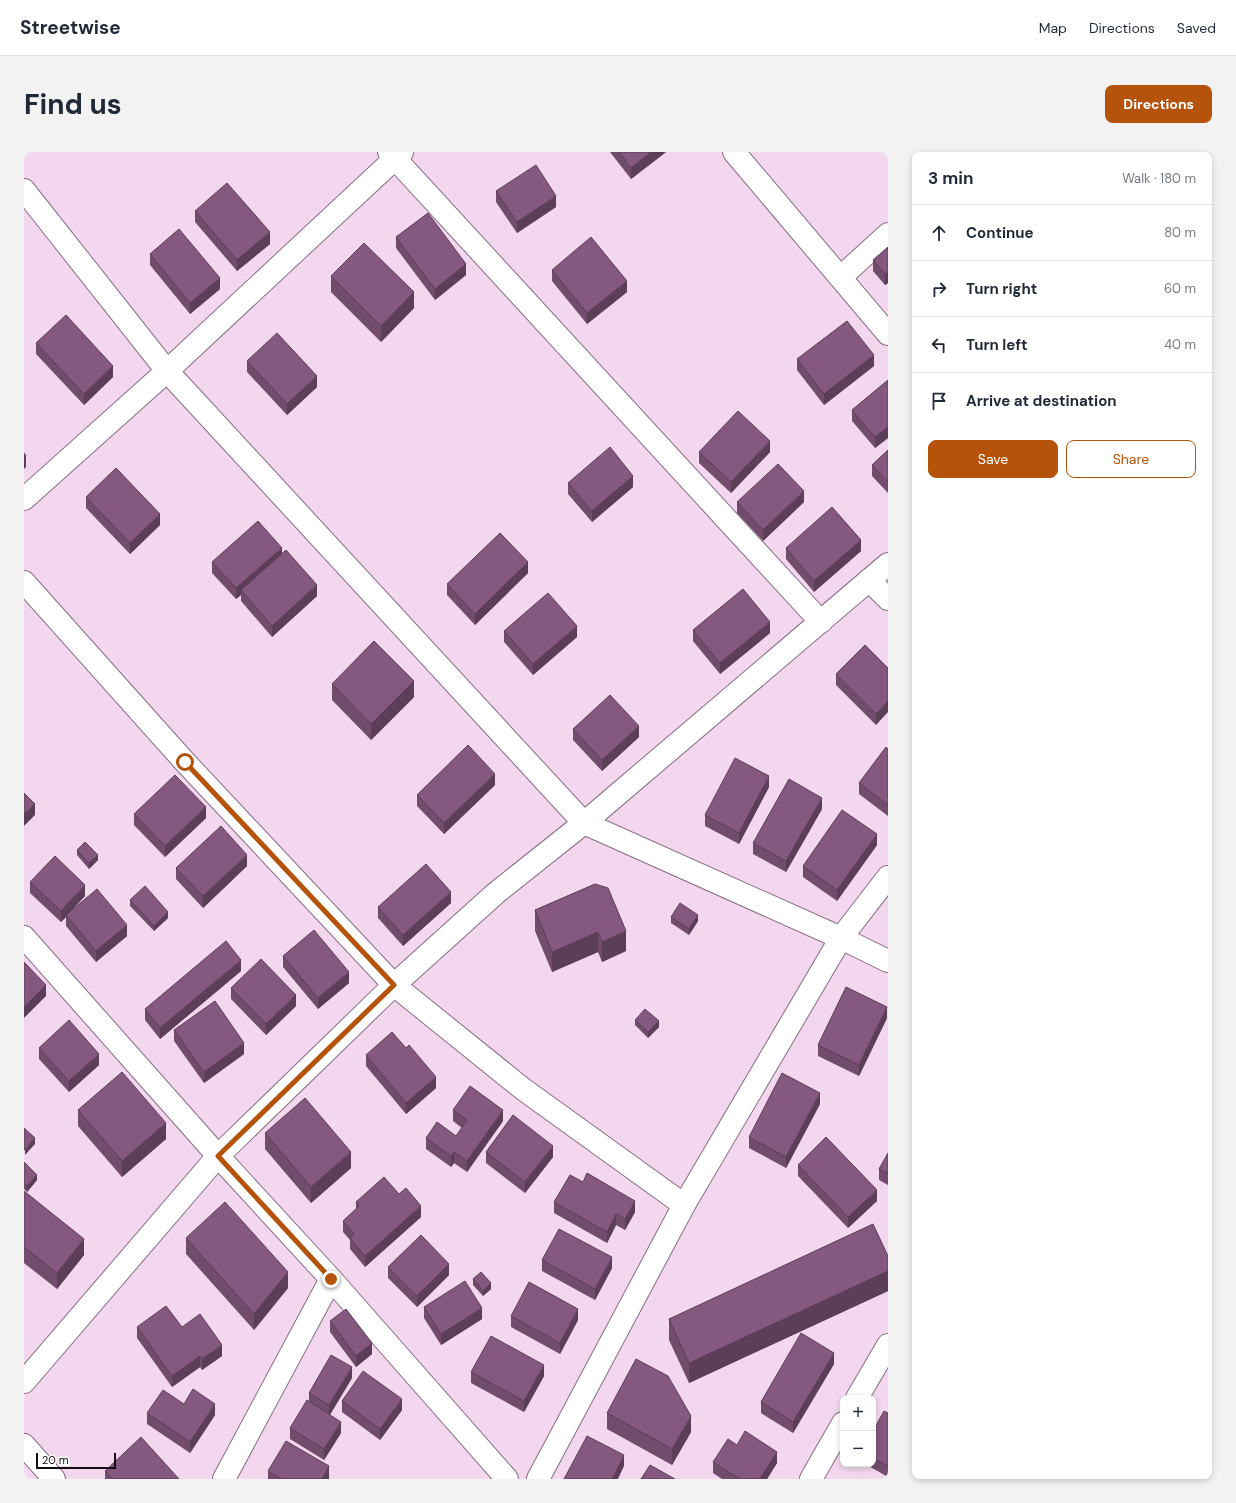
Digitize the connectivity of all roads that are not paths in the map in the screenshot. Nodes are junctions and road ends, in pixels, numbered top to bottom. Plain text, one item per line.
1 (734, 152) edge
2 (395, 154) edge
3 (24, 190) edge
4 (888, 234) edge
5 (841, 277) junction
6 (888, 334) edge
7 (167, 371) junction
8 (24, 499) edge
9 (888, 564) edge
10 (869, 580) junction
11 (24, 582) edge
12 (888, 599) edge
13 (821, 622) junction
14 (584, 823) junction
15 (888, 877) edge
16 (24, 937) edge
17 (841, 938) junction
18 (888, 961) edge
19 (394, 985) junction
20 (218, 1156) junction
21 (684, 1205) junction
22 (331, 1279) junction
23 (888, 1345) edge
24 (24, 1382) edge
25 (860, 1395) edge
26 (840, 1428) edge
27 (24, 1445) edge
28 (54, 1479) edge
29 (224, 1479) edge
30 (507, 1479) edge
31 (538, 1479) edge
32 (811, 1479) edge

1 - 5 street
2 - 7 street
2 - 13 street
3 - 7 street
4 - 5 street
5 - 6 street
7 - 8 street
7 - 14 street
9 - 10 street
10 - 12 street
10 - 13 street
11 - 19 street
13 - 14 street
14 - 17 street
14 - 19 street
15 - 17 street
16 - 20 street
17 - 18 street
17 - 21 street
19 - 20 street
19 - 21 street
20 - 22 street
20 - 24 street
21 - 31 street
22 - 29 street
22 - 30 street
23 - 25 street
26 - 32 street
27 - 28 street

